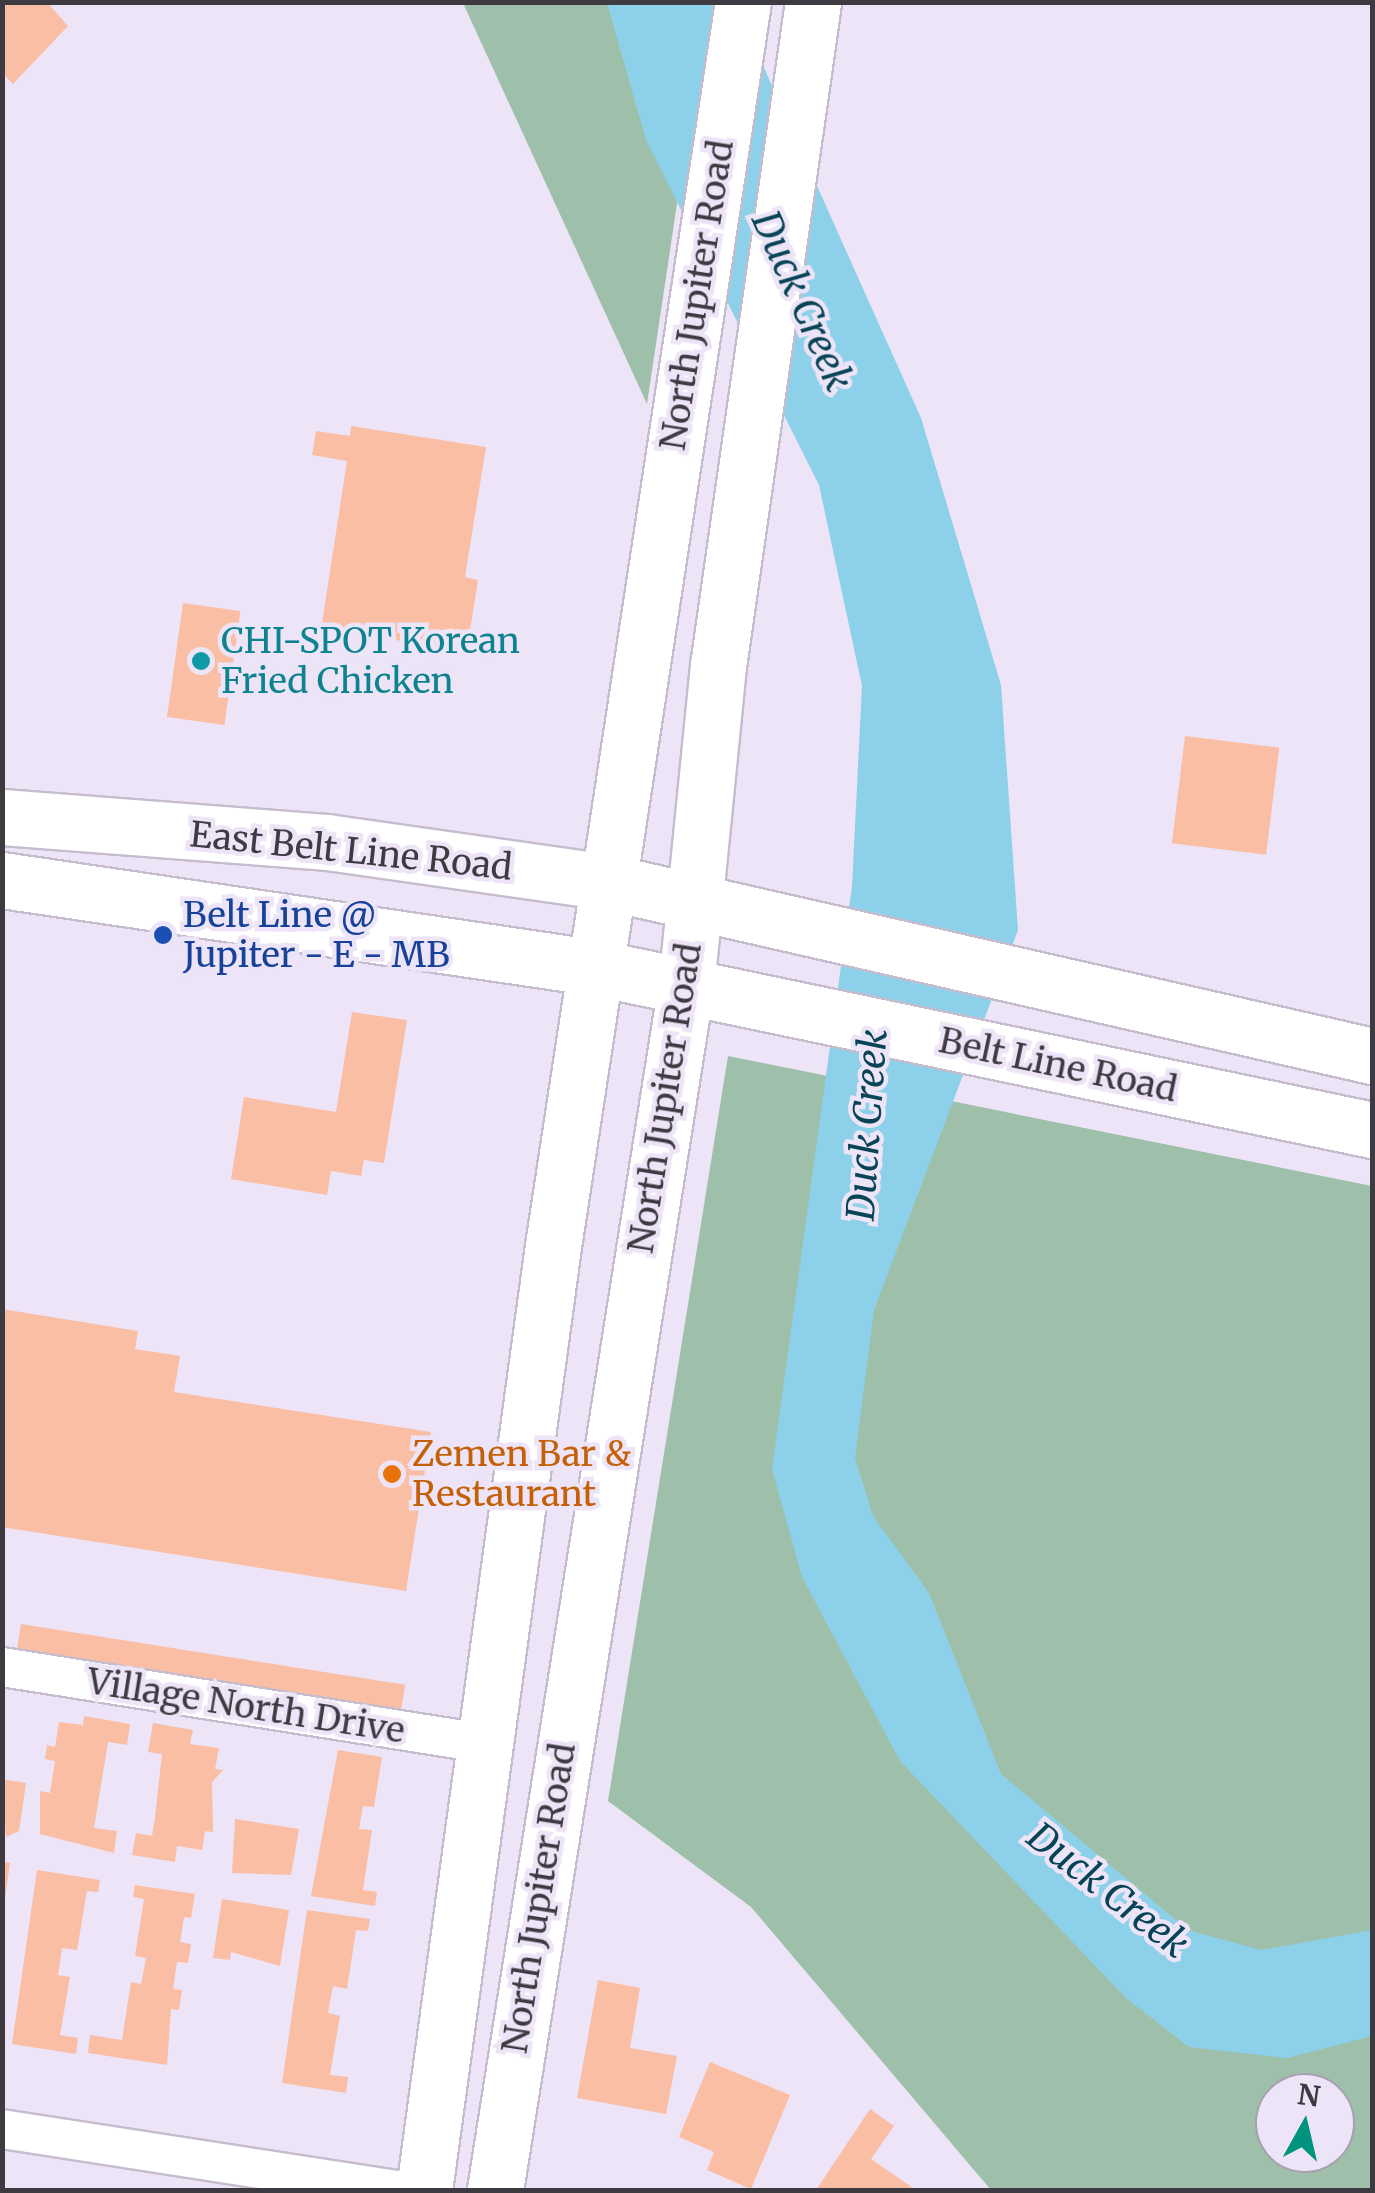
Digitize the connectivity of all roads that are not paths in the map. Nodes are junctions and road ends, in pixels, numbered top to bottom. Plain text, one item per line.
1 (742, 2) edge
2 (809, 25) edge
3 (2, 817) edge
4 (2, 880) edge
5 (608, 882) junction
6 (697, 898) junction
7 (598, 968) junction
8 (686, 986) junction
9 (1372, 1056) edge
10 (1372, 1130) edge
11 (506, 1622) junction
12 (578, 1634) junction
13 (2, 1667) edge
14 (489, 1744) junction
15 (2, 2129) edge
16 (397, 2190) edge
17 (424, 2190) edge
18 (494, 2190) edge

1 - 5 main road, North Jupiter Road
2 - 6 main road, North Jupiter Road
3 - 5 main road, East Belt Line Road
4 - 7 main road, East Belt Line Road
5 - 6 main road, East Belt Line Road
5 - 7 main road, North Jupiter Road
6 - 8 main road, North Jupiter Road
6 - 9 main road
7 - 8 main road, East Belt Line Road
7 - 11 main road, North Jupiter Road
8 - 10 main road, Belt Line Road
8 - 12 main road, North Jupiter Road
11 - 12 main road
11 - 14 main road, North Jupiter Road
12 - 18 main road, North Jupiter Road
13 - 14 street, Village North Drive
14 - 17 main road, North Jupiter Road
15 - 16 street

